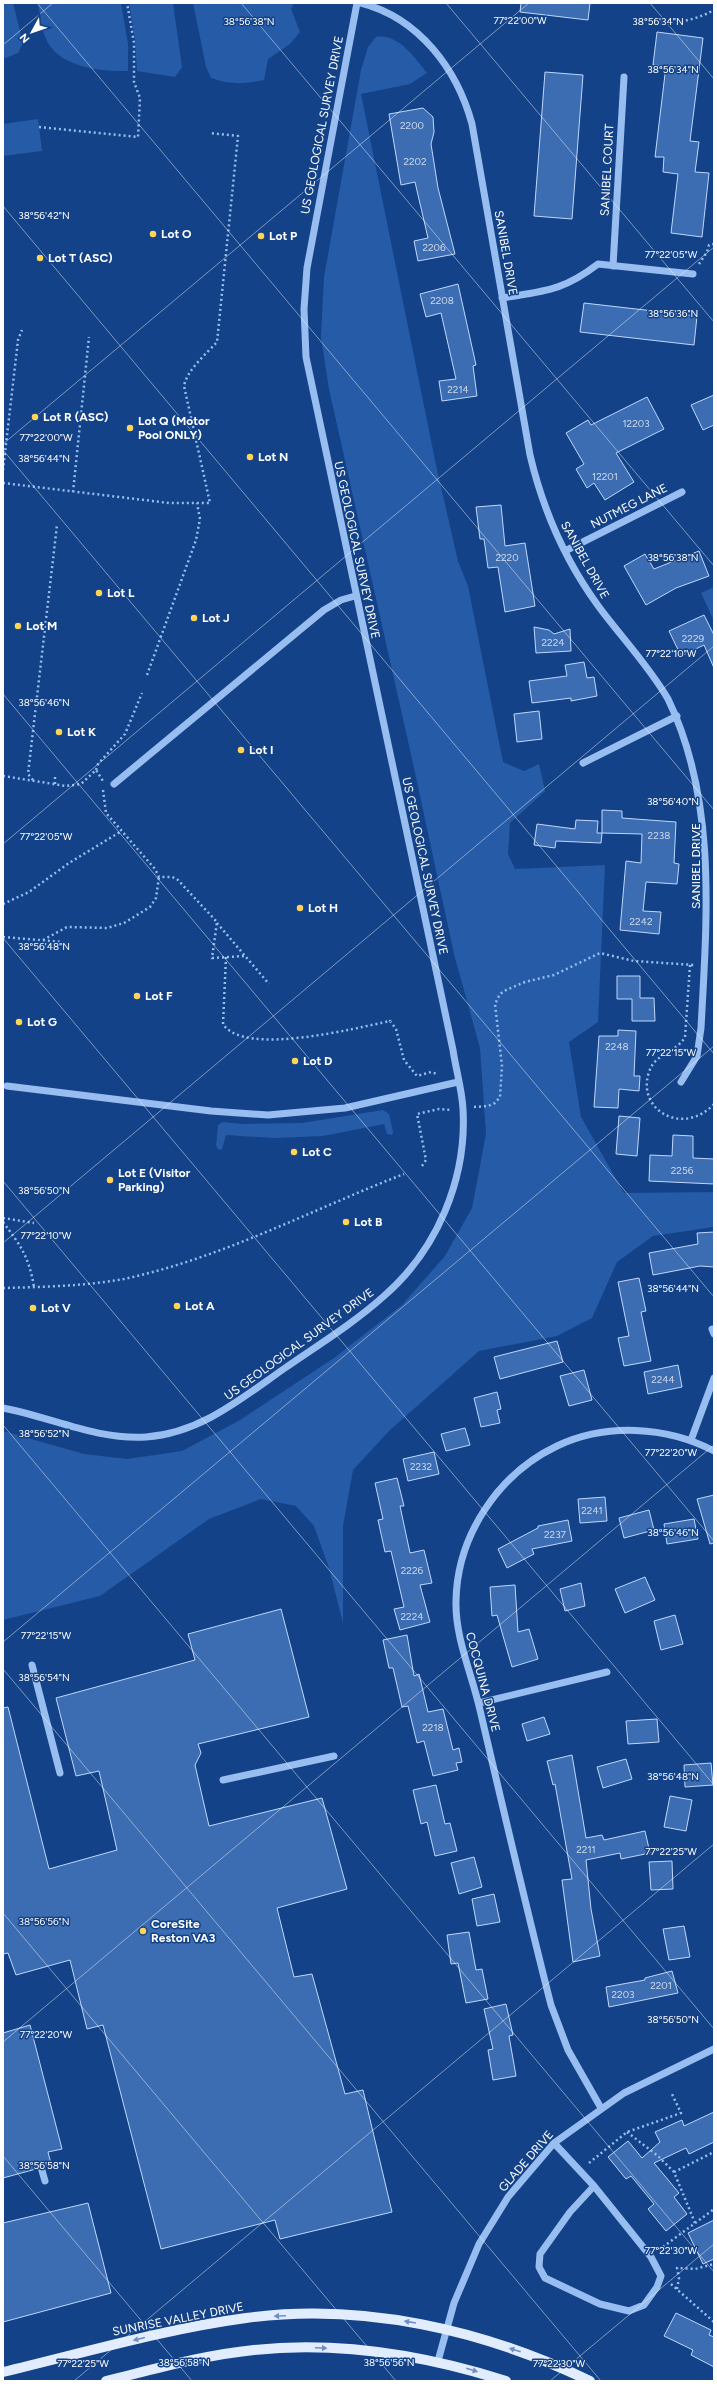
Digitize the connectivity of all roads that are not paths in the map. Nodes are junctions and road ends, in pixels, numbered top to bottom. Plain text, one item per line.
1 (357, 3) edge
2 (361, 3) edge
3 (624, 77) dead end
4 (613, 266) junction
5 (694, 274) road end
6 (502, 298) junction
7 (682, 492) dead end
8 (565, 551) junction
9 (355, 596) junction
10 (677, 716) junction
11 (583, 763) dead end
12 (114, 784) dead end
13 (458, 1082) junction
14 (681, 1082) dead end
15 (7, 1086) dead end
16 (714, 1378) edge
17 (3, 1408) edge
18 (691, 1440) junction
19 (714, 1451) edge
20 (32, 1665) dead end
21 (607, 1672) dead end
22 (479, 1703) junction
23 (334, 1756) dead end
24 (60, 1773) dead end
25 (223, 1780) dead end
26 (714, 2049) edge
27 (601, 2108) junction
28 (554, 2143) junction
29 (41, 2168) dead end
30 (45, 2181) dead end
31 (594, 2186) junction
32 (448, 2329) junction
33 (438, 2361) junction
34 (3, 2372) edge
35 (106, 2381) edge
36 (506, 2381) edge
37 (590, 2381) edge

1 - 9 street, US GEOLOGICAL SURVEY DRIVE
2 - 6 street, SANIBEL DRIVE
3 - 4 street, SANIBEL COURT
4 - 5 street
4 - 6 street
6 - 8 street, SANIBEL DRIVE
7 - 8 street, NUTMEG LANE
8 - 10 street, SANIBEL DRIVE
9 - 12 street
9 - 13 street, US GEOLOGICAL SURVEY DRIVE
10 - 11 street
10 - 14 street, SANIBEL DRIVE
13 - 15 street
13 - 17 street, US GEOLOGICAL SURVEY DRIVE
16 - 18 street
18 - 19 street, COCQUINA DRIVE
18 - 22 street, COCQUINA DRIVE
20 - 24 street
21 - 22 street
22 - 27 street, COCQUINA DRIVE
23 - 25 street
26 - 27 street, GLADE DRIVE
27 - 28 street, GLADE DRIVE
28 - 31 street
28 - 32 street, GLADE DRIVE
29 - 30 street
31 - 31 street
32 - 33 street, GLADE DRIVE
32 -> 34 main road, SUNRISE VALLEY DRIVE
37 -> 32 main road, SUNRISE VALLEY DRIVE
35 -> 33 main road
33 -> 36 main road

